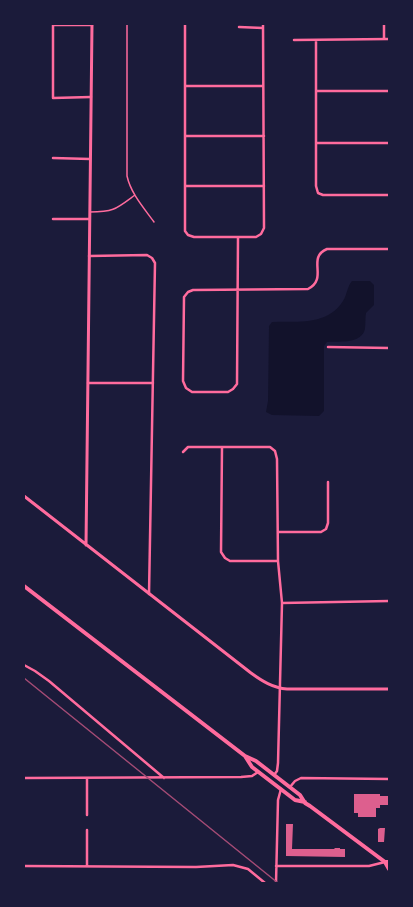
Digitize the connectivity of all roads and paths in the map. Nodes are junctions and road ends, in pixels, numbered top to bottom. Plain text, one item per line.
1 (92, 24) edge
2 (127, 24) edge
3 (185, 24) edge
4 (263, 24) edge
5 (384, 24) edge
6 (239, 27) dead end
7 (263, 28) junction
8 (384, 39) junction
9 (389, 39) edge
10 (294, 40) dead end
11 (316, 40) junction
12 (185, 86) junction
13 (263, 86) junction
14 (389, 90) edge
15 (316, 91) junction
16 (91, 97) junction
17 (186, 136) junction
18 (264, 136) junction
19 (316, 143) junction
20 (389, 143) edge
21 (53, 158) dead end
22 (90, 159) junction
23 (185, 186) junction
24 (264, 186) junction
25 (135, 195) junction
26 (389, 195) edge
27 (90, 212) junction
28 (90, 218) junction
29 (53, 219) dead end
30 (154, 222) dead end
31 (238, 237) junction
32 (389, 249) edge
33 (89, 256) junction
34 (238, 288) junction
35 (328, 347) dead end
36 (389, 348) edge
37 (88, 383) junction
38 (153, 383) junction
39 (222, 447) junction
40 (182, 452) dead end
41 (328, 482) dead end
42 (24, 496) edge
43 (278, 532) junction
44 (86, 544) junction
45 (278, 561) junction
46 (24, 586) edge
47 (149, 594) junction
48 (389, 601) edge
49 (282, 603) junction
50 (24, 665) edge
51 (281, 688) junction
52 (389, 689) edge
53 (244, 756) junction
54 (259, 771) junction
55 (274, 775) junction
56 (24, 778) edge
57 (87, 778) junction
58 (164, 778) junction
59 (389, 778) edge
60 (290, 787) junction
61 (282, 789) junction
62 (305, 803) junction
63 (87, 815) dead end
64 (87, 830) dead end
65 (387, 862) edge
66 (24, 866) edge
67 (87, 866) junction
68 (276, 866) junction
69 (389, 869) edge
70 (265, 883) edge
71 (276, 883) edge

1 - 16 street
1 - 16 street
2 - 25 lane
3 - 12 street
4 - 7 street
5 - 8 street
6 - 7 street
7 - 13 street
8 - 9 street
8 - 11 street
10 - 11 street
11 - 15 street
12 - 13 street
12 - 17 street
13 - 18 street
14 - 15 street
15 - 19 street
16 - 22 street
17 - 18 street
17 - 23 street
18 - 24 street
19 - 20 street
19 - 26 street
21 - 22 street
22 - 27 street
23 - 24 street
23 - 31 street
24 - 31 street
25 - 27 lane
25 - 30 lane
27 - 28 street
28 - 29 street
28 - 33 street
31 - 34 street
32 - 34 street
33 - 37 street
33 - 38 street
34 - 34 street
35 - 36 street
37 - 38 street
37 - 44 street
38 - 47 street
39 - 40 street
39 - 43 street
39 - 45 street
41 - 43 street
42 - 44 street
43 - 45 street
44 - 47 street
45 - 49 street
46 - 53 main road
47 - 51 street
48 - 49 street
49 - 51 street
50 - 58 street
51 - 52 street
51 - 55 street
53 - 54 main road
53 - 55 main road
54 - 58 street
54 - 61 main road
55 - 60 main road
56 - 57 street
57 - 58 street
57 - 63 street
59 - 60 street
60 - 62 main road
61 - 62 main road
61 - 68 street
62 - 65 main road
64 - 67 street
65 - 68 street
65 - 69 main road
66 - 67 street
67 - 70 street
68 - 71 street

